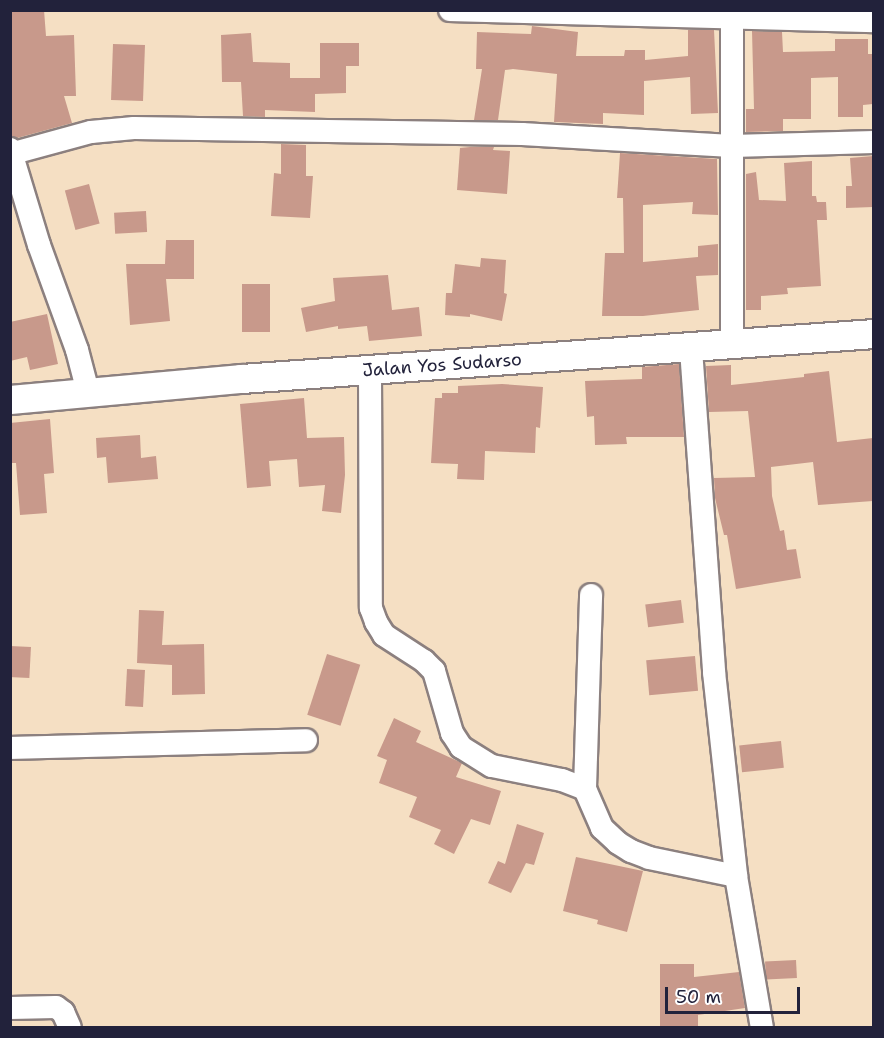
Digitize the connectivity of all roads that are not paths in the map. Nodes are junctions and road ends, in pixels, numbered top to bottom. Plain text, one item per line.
1 (450, 10) edge
2 (732, 15) edge
3 (873, 21) edge
4 (873, 142) edge
5 (732, 146) junction
6 (11, 152) edge
7 (873, 334) edge
8 (732, 344) junction
9 (691, 348) junction
10 (370, 370) junction
11 (88, 392) junction
12 (10, 400) edge
13 (591, 595) dead end
14 (306, 740) dead end
15 (10, 748) edge
16 (585, 789) junction
17 (736, 876) junction
18 (10, 1008) edge
19 (70, 1028) edge
20 (762, 1028) edge

1 - 2 street
2 - 3 street
2 - 5 street
4 - 5 street
5 - 6 street
5 - 8 street
6 - 11 street
7 - 8 main road, Jalan Yos Sudarso
8 - 9 main road, Jalan Yos Sudarso
9 - 10 main road, Jalan Yos Sudarso
9 - 17 street
10 - 11 main road, Jalan Yos Sudarso
10 - 16 street
11 - 12 main road, Jalan Yos Sudarso
13 - 16 street
14 - 15 street
16 - 17 street
17 - 20 street
18 - 19 street

